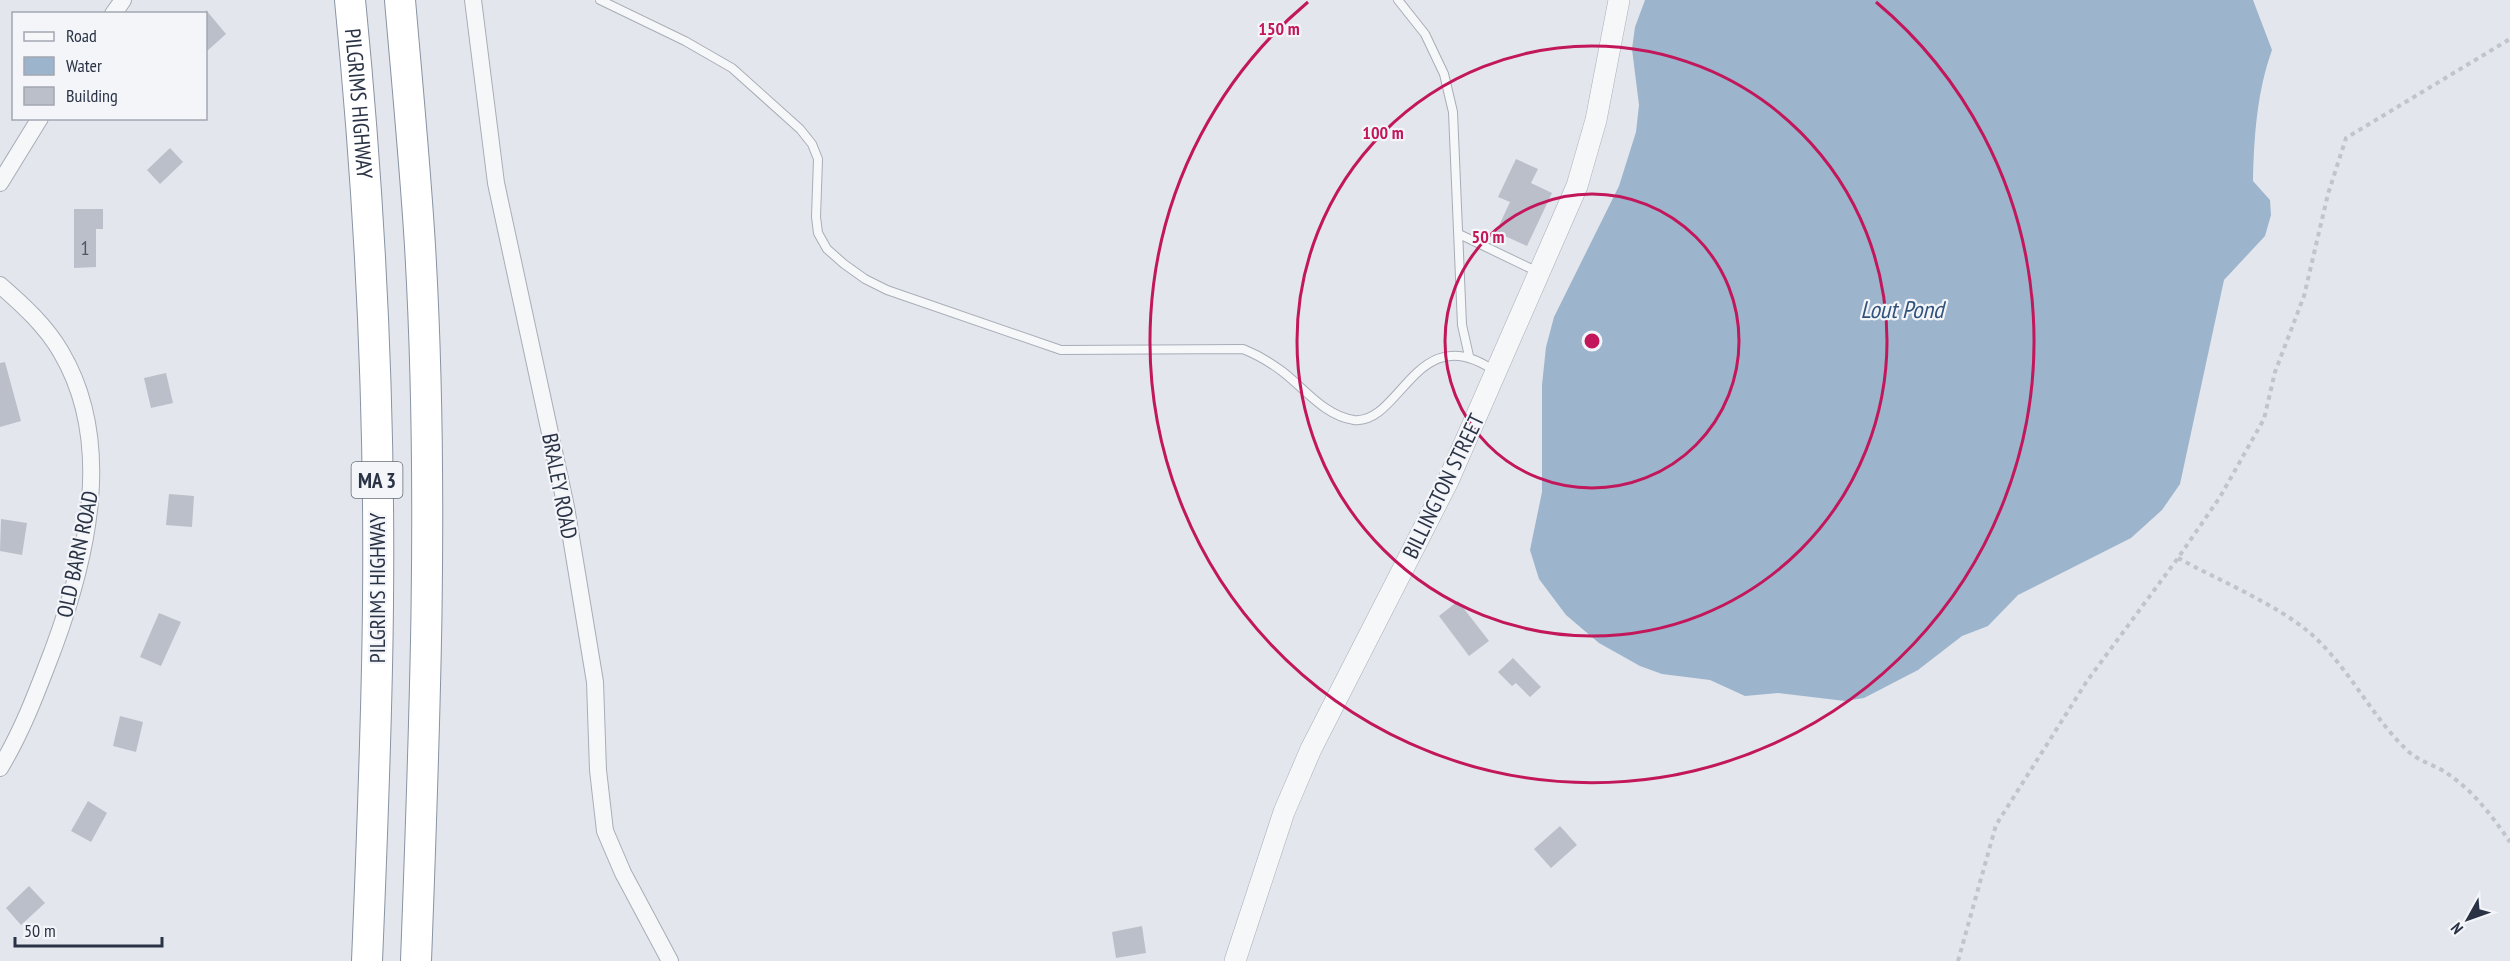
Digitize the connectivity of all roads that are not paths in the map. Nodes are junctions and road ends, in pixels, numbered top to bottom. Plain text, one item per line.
1 (350, 0) edge
2 (400, 0) edge
3 (473, 0) edge
4 (600, 0) edge
5 (1398, 0) edge
6 (1619, 0) edge
7 (39, 120) edge
8 (0, 183) edge
9 (1459, 234) junction
10 (1540, 273) junction
11 (0, 285) edge
12 (1469, 356) junction
13 (1497, 372) junction
14 (0, 768) edge
15 (367, 961) edge
16 (416, 961) edge
17 (670, 961) edge
18 (1235, 961) edge

1 - 15 highway, PILGRIMS HIGHWAY / MA 3
2 - 16 highway, MA 3
3 - 17 street, BRALEY ROAD
4 - 12 lane
5 - 9 lane
6 - 10 street, BILLINGTON STREET
7 - 8 street
9 - 10 lane
9 - 12 lane
10 - 13 street, BILLINGTON STREET
11 - 14 street, OLD BARN ROAD
12 - 13 lane
13 - 18 street, BILLINGTON STREET

